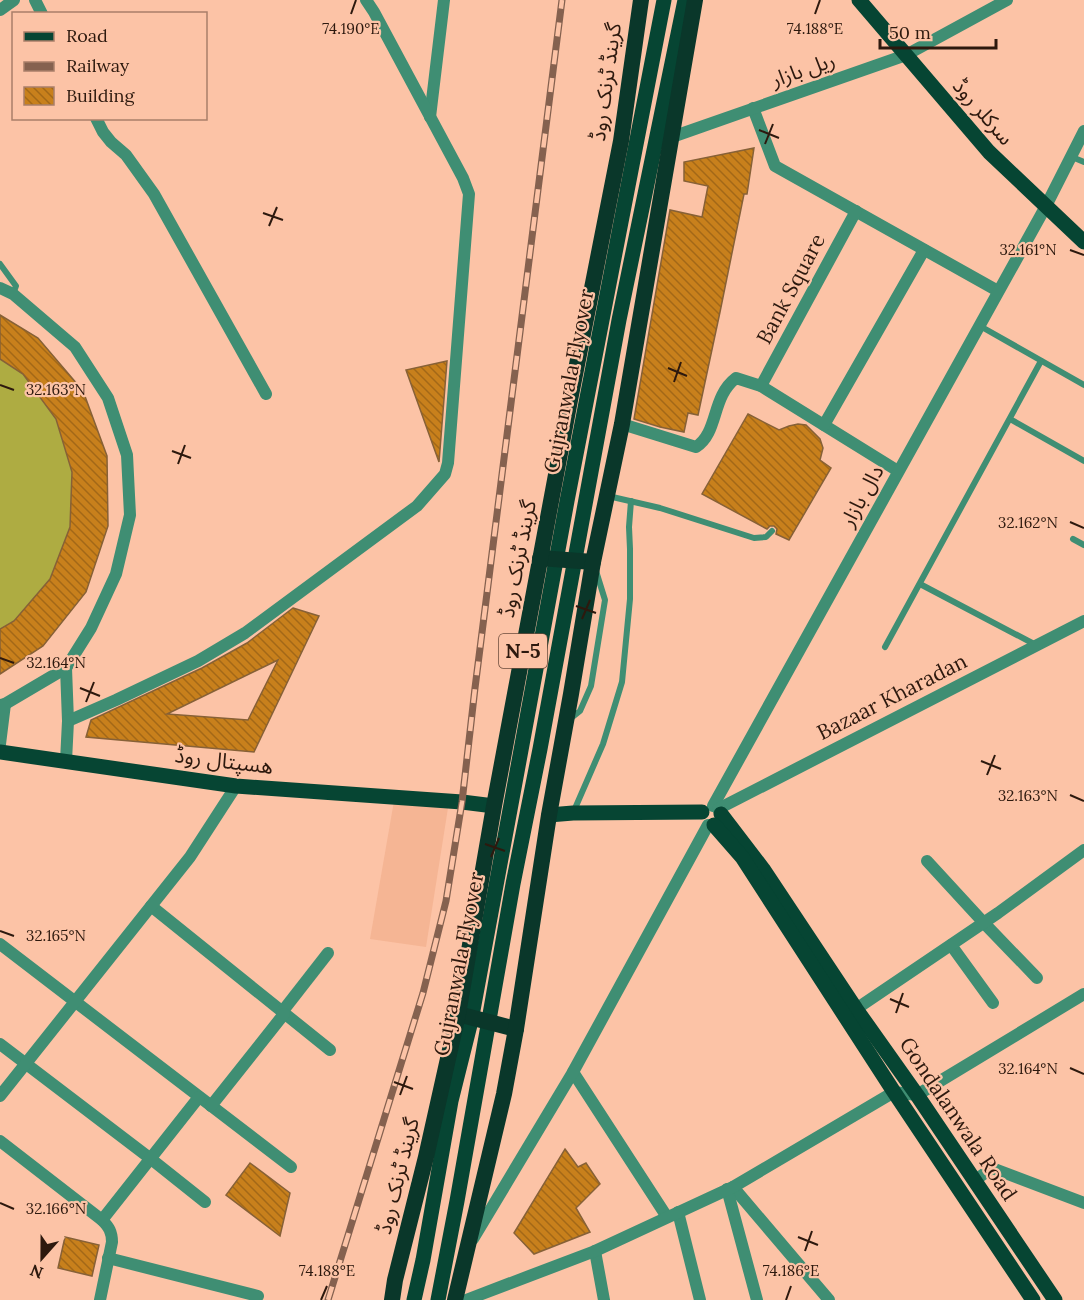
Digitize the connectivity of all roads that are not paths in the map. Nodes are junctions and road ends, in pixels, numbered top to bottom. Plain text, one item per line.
1 (14, 0) edge
2 (444, 0) edge
3 (641, 0) edge
4 (664, 0) edge
5 (685, 0) edge
6 (695, 0) edge
7 (859, 0) edge
8 (1007, 0) edge
9 (367, 1) edge
10 (0, 10) edge
11 (906, 55) junction
12 (753, 108) junction
13 (430, 117) junction
14 (97, 120) edge
15 (1084, 131) edge
16 (672, 137) junction
17 (1071, 157) junction
18 (1084, 162) edge
19 (1046, 206) junction
20 (856, 211) junction
21 (1084, 242) edge
22 (924, 250) junction
23 (0, 264) edge
24 (0, 288) edge
25 (998, 291) junction
26 (13, 294) junction
27 (979, 326) junction
28 (1041, 361) junction
29 (1084, 385) edge
30 (761, 386) junction
31 (266, 394) dead end
32 (1010, 419) junction
33 (622, 424) junction
34 (824, 425) junction
35 (1084, 461) edge
36 (898, 471) junction
37 (608, 496) junction
38 (631, 501) junction
39 (772, 531) dead end
40 (1073, 539) dead end
41 (1084, 545) edge
42 (540, 558) junction
43 (593, 562) junction
44 (920, 584) junction
45 (1084, 621) edge
46 (1036, 645) junction
47 (885, 647) dead end
48 (66, 668) junction
49 (3, 705) edge
50 (68, 721) junction
51 (0, 744) edge
52 (0, 752) edge
53 (66, 761) junction
54 (236, 786) junction
55 (494, 806) junction
56 (573, 813) junction
57 (549, 815) junction
58 (713, 815) junction
59 (1084, 850) edge
60 (927, 861) dead end
61 (151, 906) junction
62 (984, 923) junction
63 (0, 944) edge
64 (951, 945) junction
65 (328, 953) dead end
66 (1037, 978) dead end
67 (1084, 994) edge
68 (75, 1001) junction
69 (993, 1003) dead end
70 (856, 1009) junction
71 (283, 1013) junction
72 (458, 1014) junction
73 (516, 1029) junction
74 (0, 1044) edge
75 (330, 1050) dead end
76 (26, 1064) junction
77 (573, 1072) junction
78 (894, 1092) junction
79 (917, 1095) junction
80 (0, 1096) edge
81 (200, 1097) junction
82 (211, 1106) junction
83 (0, 1141) edge
84 (151, 1159) junction
85 (291, 1167) dead end
86 (974, 1181) junction
87 (730, 1188) junction
88 (205, 1202) dead end
89 (1084, 1203) edge
90 (673, 1215) junction
91 (102, 1220) junction
92 (468, 1248) junction
93 (595, 1251) junction
94 (108, 1258) junction
95 (258, 1296) dead end
96 (100, 1300) edge
97 (392, 1300) edge
98 (414, 1300) edge
99 (438, 1300) edge
100 (455, 1300) edge
101 (466, 1300) edge
102 (604, 1300) edge
103 (700, 1300) edge
104 (757, 1300) edge
105 (829, 1300) edge
106 (1033, 1300) edge
107 (1055, 1300) edge

1 - 10 street
2 - 13 street
3 - 42 highway, گرینڈ ٹرنک روڈ / N-5
4 - 98 main road, Gujranwala Flyover
5 - 99 main road, Gujranwala Flyover
6 - 16 highway, N-5
7 - 11 main road, سرکلر روڈ
8 - 11 street, ریل بازار
9 - 13 street
11 - 12 street, ریل بازار
11 - 19 main road, سرکلر روڈ
12 - 16 street, ریل بازار
12 - 20 street
13 - 50 street
14 - 31 street
15 - 17 street, دال بازار
16 - 33 highway, N-5
17 - 18 lane
17 - 19 street, دال بازار
19 - 21 main road, سرکلر روڈ
19 - 25 street, دال بازار
20 - 22 street
20 - 30 street, Bank Square
22 - 25 street
22 - 34 street
23 - 26 lane
24 - 26 street
25 - 27 street, دال بازار
26 - 48 street
27 - 28 lane
27 - 36 street, دال بازار
28 - 29 lane
28 - 32 lane
30 - 33 street
30 - 34 street
32 - 35 lane
32 - 44 lane
33 - 37 highway, N-5
34 - 36 street
36 - 58 street, دال بازار
37 - 38 lane
37 - 43 highway, N-5
38 - 39 lane
38 - 56 lane
40 - 41 lane
42 - 43 highway
42 - 55 highway, گرینڈ ٹرنک روڈ / N-5
43 - 57 highway, N-5
44 - 46 lane
44 - 47 lane
45 - 46 street, Bazaar Kharadan
46 - 58 street, Bazaar Kharadan
48 - 49 street
48 - 50 street
49 - 51 street
50 - 53 street
52 - 53 main road, ھسپتال روڈ
53 - 54 main road, ھسپتال روڈ
54 - 55 main road, ھسپتال روڈ
54 - 61 street
55 - 72 highway, گرینڈ ٹرنک روڈ / N-5
56 - 57 main road
56 - 58 main road
57 - 73 highway, N-5
58 - 70 main road, Gondalanwala Road
58 - 77 street, دال بازار
58 - 78 main road, Gondalanwala Road
59 - 62 street
60 - 62 street
61 - 68 street
61 - 71 street
62 - 64 street
62 - 66 street
63 - 68 street
64 - 69 street
64 - 70 street
65 - 71 street
67 - 79 street
68 - 76 street
68 - 81 street
70 - 79 main road, Gondalanwala Road
71 - 75 street
71 - 82 street
72 - 73 highway
72 - 97 highway, گرینڈ ٹرنک روڈ / N-5
73 - 92 highway, N-5
74 - 76 street
76 - 80 street
76 - 84 street
77 - 90 street
77 - 92 street, دال بازار
78 - 79 street
78 - 87 street
78 - 106 main road, Gondalanwala Road
79 - 86 main road, Gondalanwala Road
81 - 82 street
81 - 84 street
82 - 85 street
83 - 91 street
84 - 88 street
84 - 91 street
86 - 89 street
86 - 107 main road, Gondalanwala Road
87 - 90 street
87 - 104 street
87 - 105 street
90 - 93 street
90 - 103 street
91 - 94 street
92 - 100 highway, N-5
93 - 101 street
93 - 102 street
94 - 95 street
94 - 96 street

